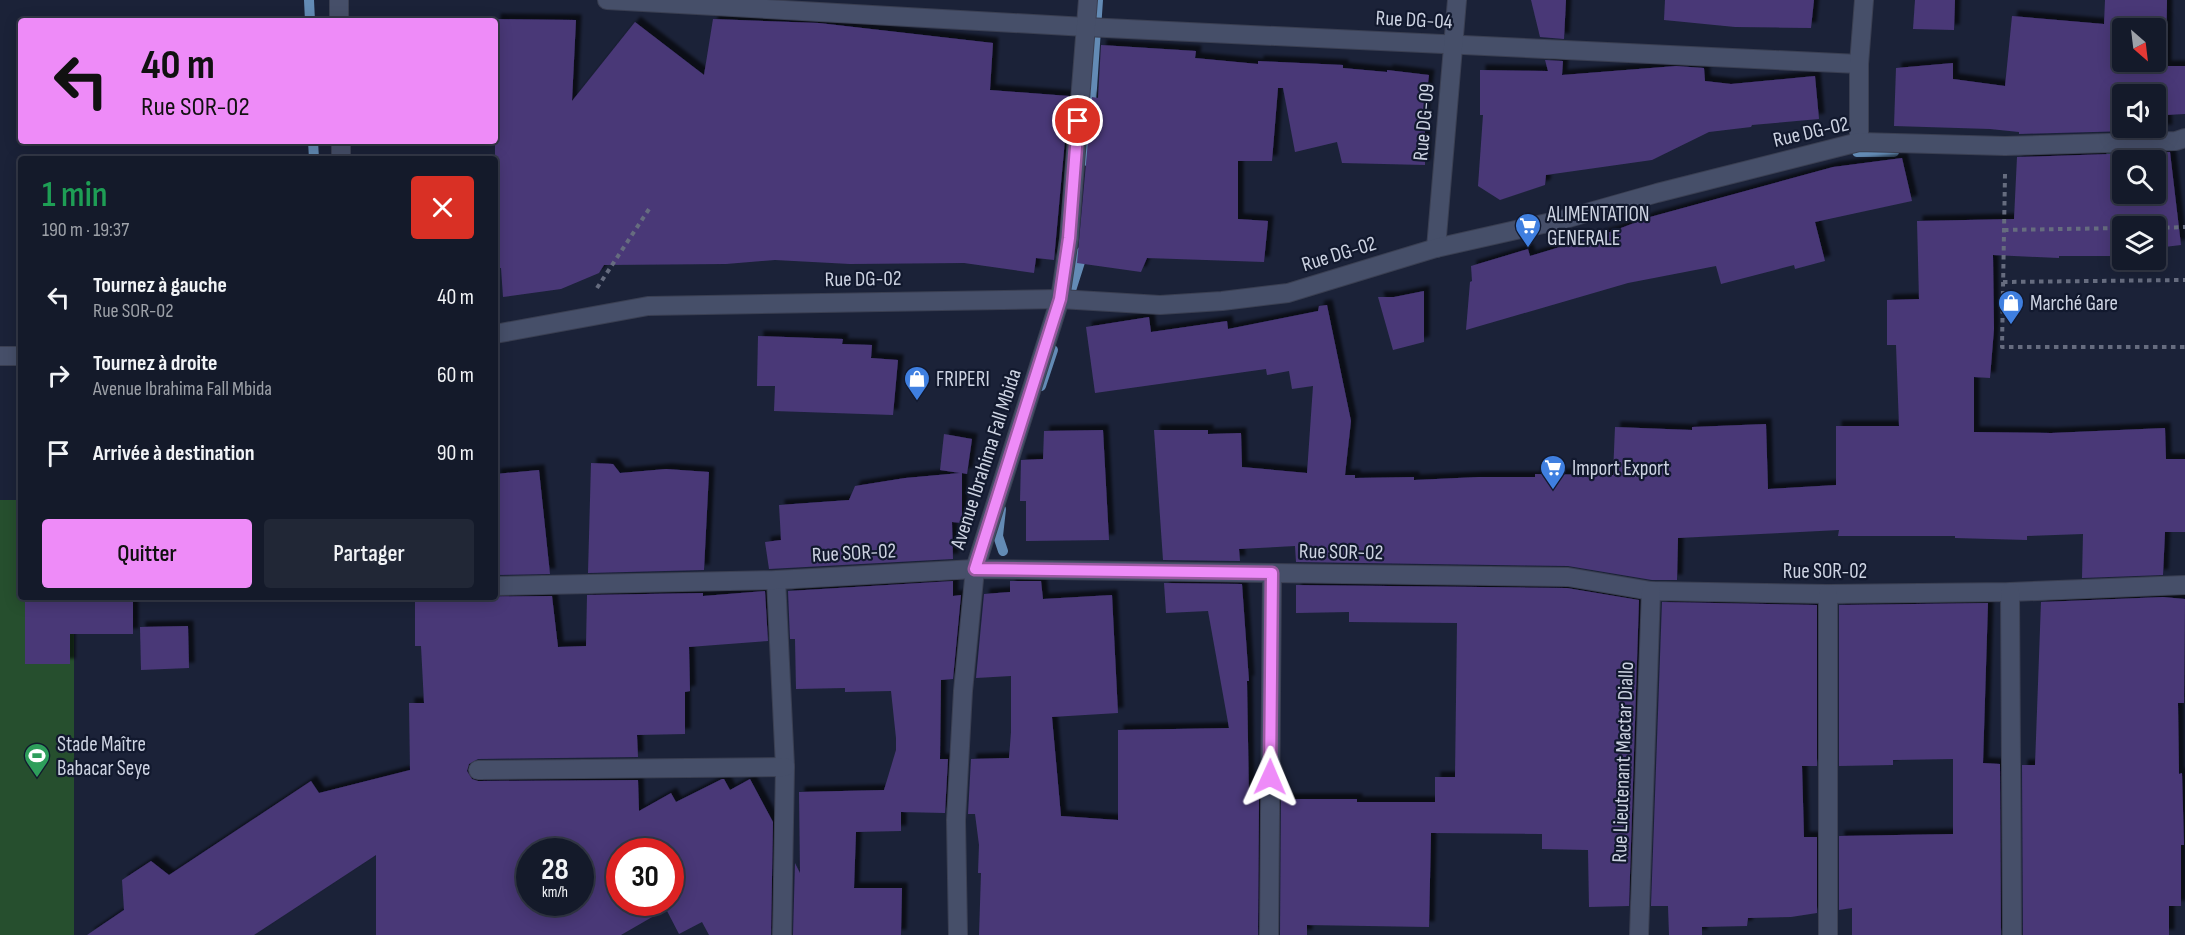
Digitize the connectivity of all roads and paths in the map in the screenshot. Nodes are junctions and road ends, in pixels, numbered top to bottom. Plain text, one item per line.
1 (339, 0) edge
2 (607, 0) edge
3 (1088, 0) edge
4 (1457, 0) edge
5 (1864, 0) edge
6 (339, 18) edge
7 (1086, 27) junction
8 (1453, 44) junction
9 (1859, 64) junction
10 (2185, 138) edge
11 (1859, 142) junction
12 (2005, 146) junction
13 (651, 206) dead end
14 (2185, 227) edge
15 (2112, 228) edge
16 (2166, 228) edge
17 (2004, 230) junction
18 (1436, 248) junction
19 (2185, 280) edge
20 (2003, 282) junction
21 (1060, 299) junction
22 (575, 320) junction
23 (498, 333) edge
24 (2185, 347) edge
25 (0, 356) edge
26 (18, 356) edge
27 (975, 569) junction
28 (1272, 573) junction
29 (776, 579) junction
30 (2185, 585) edge
31 (498, 586) edge
32 (1651, 591) junction
33 (2010, 592) junction
34 (1828, 594) junction
35 (785, 767) junction
36 (478, 770) dead end
37 (782, 935) edge
38 (958, 935) edge
39 (1269, 935) edge
40 (1640, 935) edge
41 (1828, 935) edge
42 (2012, 935) edge

1 - 6 street
2 - 7 street, Rue DG-04
3 - 7 street, Avenue Ibrahima Fall Mbida
4 - 8 street, Rue DG-09
5 - 9 street
7 - 8 street, Rue DG-04
7 - 21 street, Avenue Ibrahima Fall Mbida
8 - 9 street, Rue DG-04
8 - 18 street, Rue DG-09
9 - 11 street
10 - 12 street, Rue DG-02
11 - 12 street, Rue DG-02
11 - 18 street, Rue DG-02
12 - 17 path
13 - 22 path
14 - 16 path
15 - 17 path
17 - 20 path
18 - 21 street, Rue DG-02
19 - 20 path
20 - 24 path
21 - 22 street, Rue DG-02
21 - 27 street, Avenue Ibrahima Fall Mbida
22 - 23 street, Rue DG-02
25 - 26 street
27 - 28 street, Rue SOR-02
27 - 29 street, Rue SOR-02
27 - 38 street, Avenue Ibrahima Fall Mbida
28 - 32 street, Rue SOR-02
28 - 39 street
29 - 31 street, Rue SOR-02
29 - 35 street
30 - 33 street, Rue SOR-02
32 - 34 street, Rue SOR-02
32 - 40 street, Rue Lieutenant Mactar Diallo
33 - 34 street, Rue SOR-02
33 - 42 street
34 - 41 street
35 - 36 street
35 - 37 street

